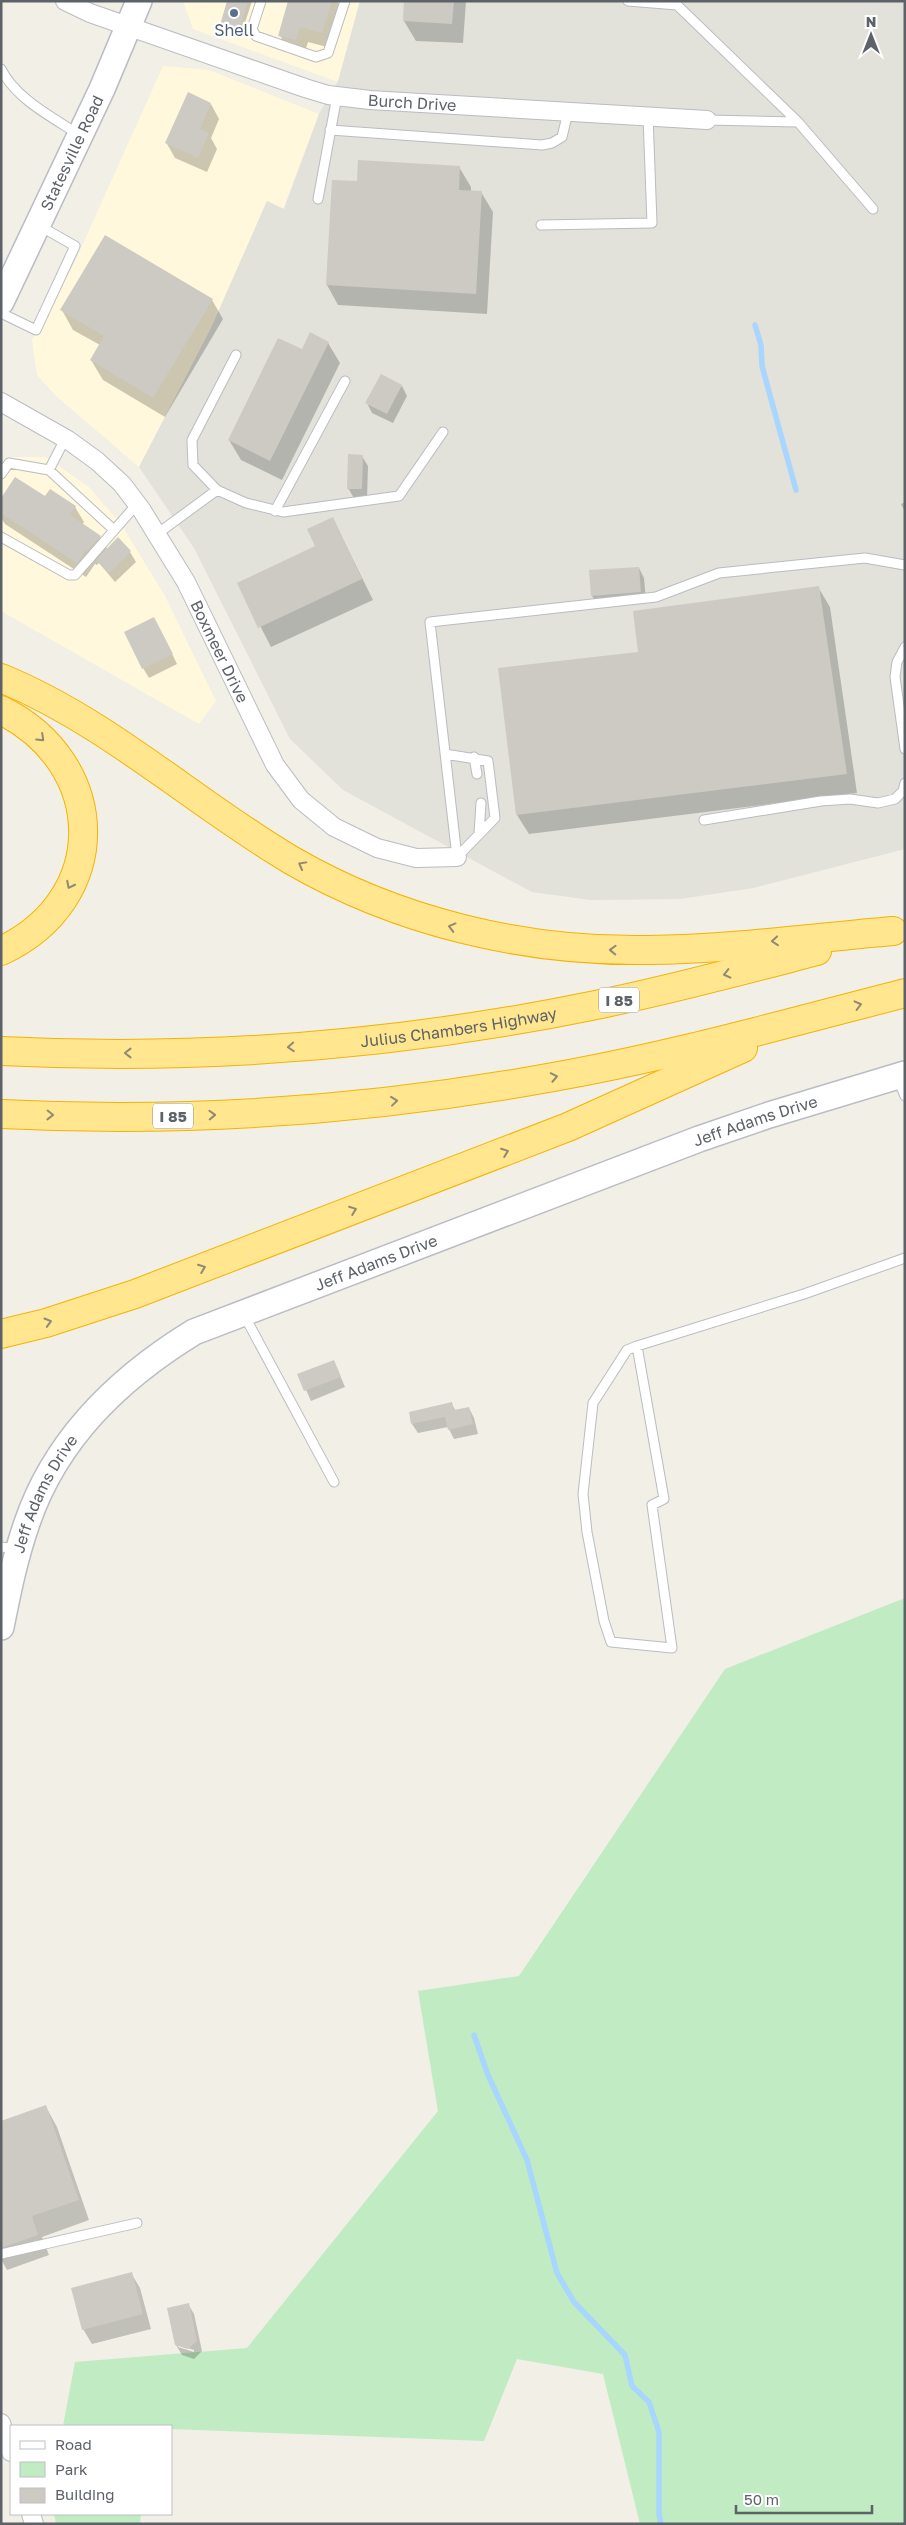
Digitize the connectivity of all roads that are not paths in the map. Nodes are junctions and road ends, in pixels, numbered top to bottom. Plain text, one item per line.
1 (65, 1) edge
2 (139, 1) edge
3 (261, 1) edge
4 (345, 1) edge
5 (628, 1) edge
6 (129, 26) junction
7 (1, 69) edge
8 (337, 96) junction
9 (568, 112) junction
10 (648, 116) junction
11 (707, 120) joint
12 (798, 122) junction
13 (330, 130) junction
14 (80, 136) junction
15 (318, 199) dead end
16 (873, 209) dead end
17 (38, 224) junction
18 (541, 226) dead end
19 (1, 302) edge
20 (1, 313) edge
21 (236, 355) dead end
22 (345, 381) dead end
23 (1, 402) edge
24 (443, 432) dead end
25 (65, 439) junction
26 (49, 470) junction
27 (1, 474) edge
28 (217, 490) junction
29 (138, 504) junction
30 (275, 511) junction
31 (114, 530) junction
32 (157, 534) junction
33 (1, 537) edge
34 (905, 565) edge
35 (905, 647) edge
36 (1, 678) edge
37 (1, 710) edge
38 (905, 749) edge
39 (445, 754) junction
40 (474, 757) junction
41 (477, 774) dead end
42 (905, 783) edge
43 (481, 803) dead end
44 (704, 820) dead end
45 (479, 834) junction
46 (457, 858) junction
47 (899, 929) edge
48 (1, 951) edge
49 (905, 993) edge
50 (811, 1018) junction
51 (1, 1051) edge
52 (902, 1082) edge
53 (1, 1114) edge
54 (905, 1258) edge
55 (243, 1312) junction
56 (1, 1334) edge
57 (637, 1346) junction
58 (334, 1482) dead end
59 (10, 1548) edge
60 (1, 1627) edge
61 (137, 2223) dead end
62 (1, 2254) edge
63 (1, 2423) edge
64 (10, 2449) edge

1 - 6 street, Burch Drive
2 - 6 street, Statesville Road
3 - 4 lane
5 - 12 lane
6 - 8 street, Burch Drive
6 - 14 street, Statesville Road
7 - 14 lane
8 - 9 street, Burch Drive
8 - 13 lane
9 - 10 street, Burch Drive
9 - 13 lane
10 - 11 street, Burch Drive
10 - 18 lane
11 - 12 lane
12 - 16 lane
13 - 15 lane
14 - 17 street, Statesville Road
17 - 19 street, Statesville Road
17 - 20 lane
21 - 28 lane
22 - 30 lane
23 - 25 street, Boxmeer Drive
24 - 30 lane
25 - 26 lane
25 - 29 street, Boxmeer Drive
26 - 27 lane
26 - 31 lane
28 - 30 lane
28 - 32 lane
29 - 31 lane
29 - 32 street, Boxmeer Drive
31 - 33 lane
32 - 46 street, Boxmeer Drive
34 - 39 lane
35 - 38 lane
47 -> 36 highway
37 -> 48 highway
39 - 40 lane
39 - 46 lane
40 - 41 lane
40 - 45 lane
42 - 44 lane
43 - 45 lane
45 - 46 lane
47 -> 51 highway, Julius Chambers Highway / I 85
50 -> 49 highway, I 85
53 -> 50 highway, I 85
56 -> 50 highway
52 - 55 street, Jeff Adams Drive
54 - 57 lane
55 - 58 lane
55 - 59 street, Jeff Adams Drive
57 - 57 lane
59 - 60 street, Jeff Adams Drive
61 - 62 lane
63 - 64 street

